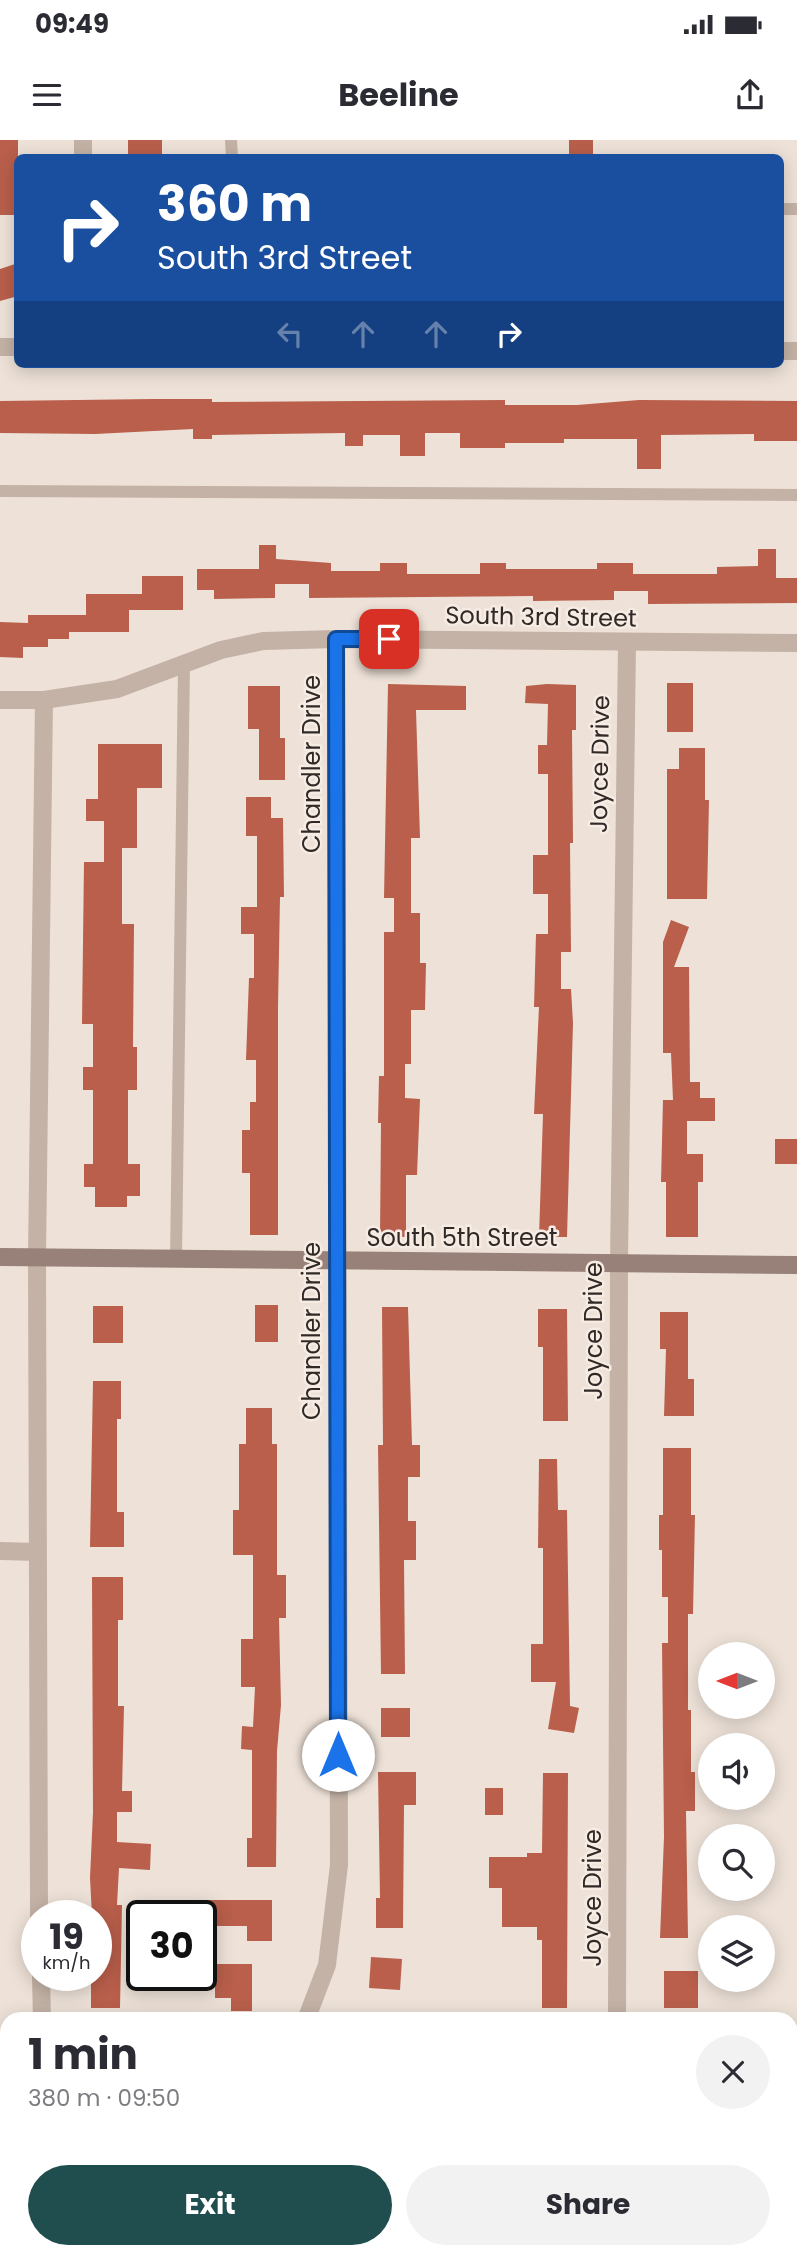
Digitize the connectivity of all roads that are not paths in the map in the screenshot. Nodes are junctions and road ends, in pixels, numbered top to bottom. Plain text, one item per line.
1 (0, 491) edge
2 (797, 495) edge
3 (336, 639) junction
4 (627, 643) junction
5 (797, 643) edge
6 (184, 664) junction
7 (0, 700) edge
8 (44, 700) junction
9 (0, 1257) edge
10 (37, 1258) junction
11 (176, 1259) junction
12 (336, 1261) junction
13 (619, 1263) junction
14 (797, 1265) edge
15 (0, 1551) edge
16 (37, 1552) junction
17 (39, 1900) edge
18 (41, 1991) edge
19 (42, 2012) edge
20 (309, 2012) edge
21 (617, 2012) edge

1 - 2 lane
3 - 4 street, South 3rd Street
3 - 6 street, South 3rd Street
3 - 12 street, Chandler Drive
4 - 5 street, South 3rd Street
4 - 13 street, Joyce Drive
6 - 8 street, South 3rd Street
6 - 11 lane
7 - 8 street, South 3rd Street
8 - 10 street
9 - 10 street, South 5th Street
10 - 11 street, South 5th Street
10 - 16 street
11 - 12 street, South 5th Street
12 - 13 street, South 5th Street
12 - 20 street, Chandler Drive
13 - 14 street, South 5th Street
13 - 21 street, Joyce Drive
15 - 16 street
16 - 17 street
18 - 19 street

